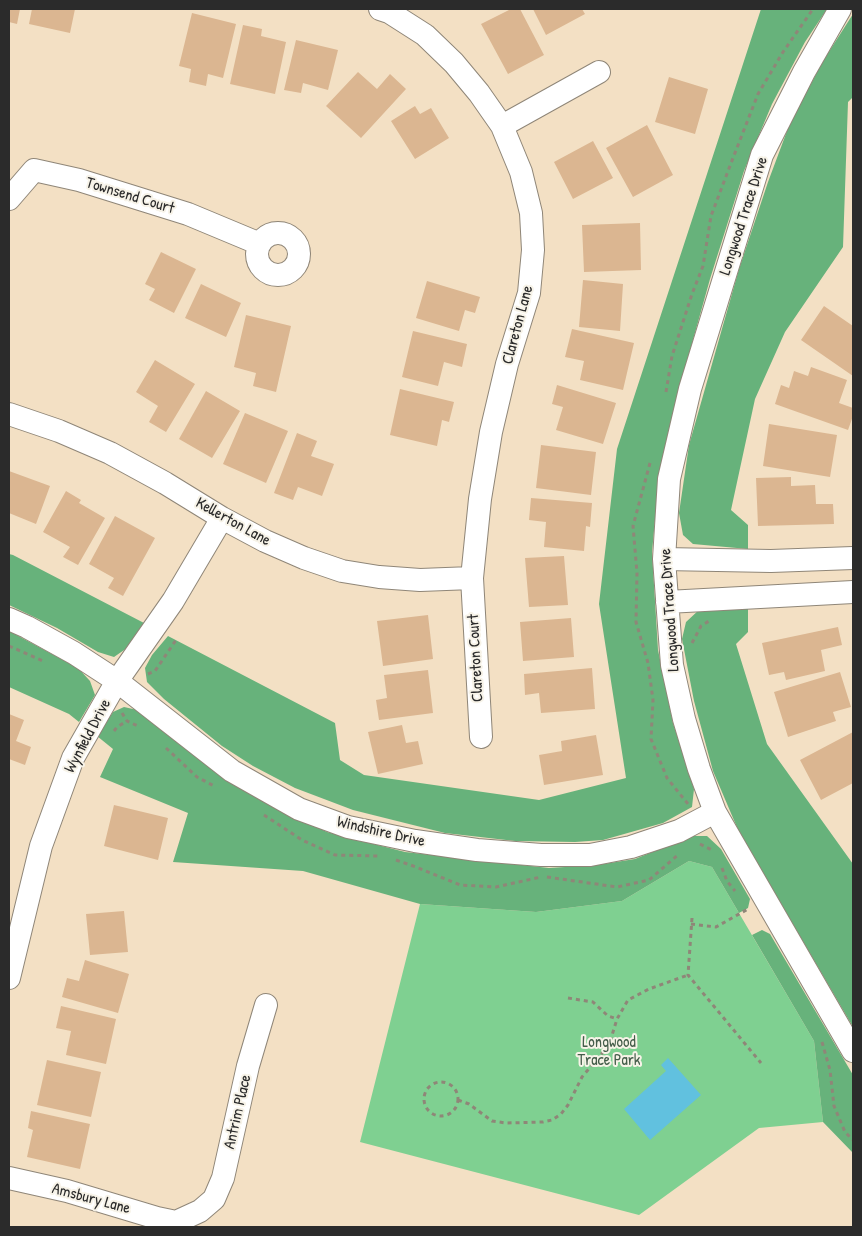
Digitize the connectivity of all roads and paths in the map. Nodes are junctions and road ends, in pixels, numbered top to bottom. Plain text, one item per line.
1 (380, 9) edge
2 (840, 9) edge
3 (599, 72) dead end
4 (502, 126) junction
5 (9, 199) edge
6 (260, 244) dead end
7 (9, 414) edge
8 (222, 518) junction
9 (853, 558) edge
10 (664, 559) junction
11 (772, 561) junction
12 (472, 578) junction
13 (853, 592) edge
14 (773, 596) junction
15 (667, 602) junction
16 (9, 619) edge
17 (709, 621) dead end
18 (671, 649) junction
19 (645, 653) dead end
20 (117, 681) junction
21 (128, 721) dead end
22 (112, 735) dead end
23 (480, 738) dead end
24 (715, 812) junction
25 (748, 909) dead end
26 (692, 918) dead end
27 (691, 924) junction
28 (688, 975) junction
29 (9, 978) edge
30 (568, 998) dead end
31 (266, 1005) dead end
32 (617, 1019) junction
33 (853, 1051) edge
34 (761, 1063) dead end
35 (458, 1100) junction
36 (9, 1178) edge
37 (200, 1211) joint

1 - 4 street, Clareton Lane
2 - 10 street, Longwood Trace Drive
3 - 4 street
4 - 12 street, Clareton Lane
5 - 6 street, Townsend Court
7 - 8 street, Kellerton Lane
8 - 12 street, Kellerton Lane
8 - 20 street, Wynfield Drive
9 - 11 street
10 - 11 street
10 - 15 street, Longwood Trace Drive
11 - 14 street
12 - 23 street, Clareton Court
13 - 14 street
14 - 15 street
15 - 18 street, Longwood Trace Drive
16 - 20 street, Windshire Drive
17 - 18 path
18 - 19 path
18 - 24 street, Longwood Trace Drive
20 - 24 street, Windshire Drive
20 - 29 street, Wynfield Drive
21 - 22 path
24 - 33 street, Longwood Trace Drive
25 - 27 path
26 - 27 path
27 - 28 path
28 - 32 path
28 - 34 path
30 - 32 path
31 - 37 street, Antrim Place
32 - 35 path
35 - 35 path
36 - 37 street, Amsbury Lane

